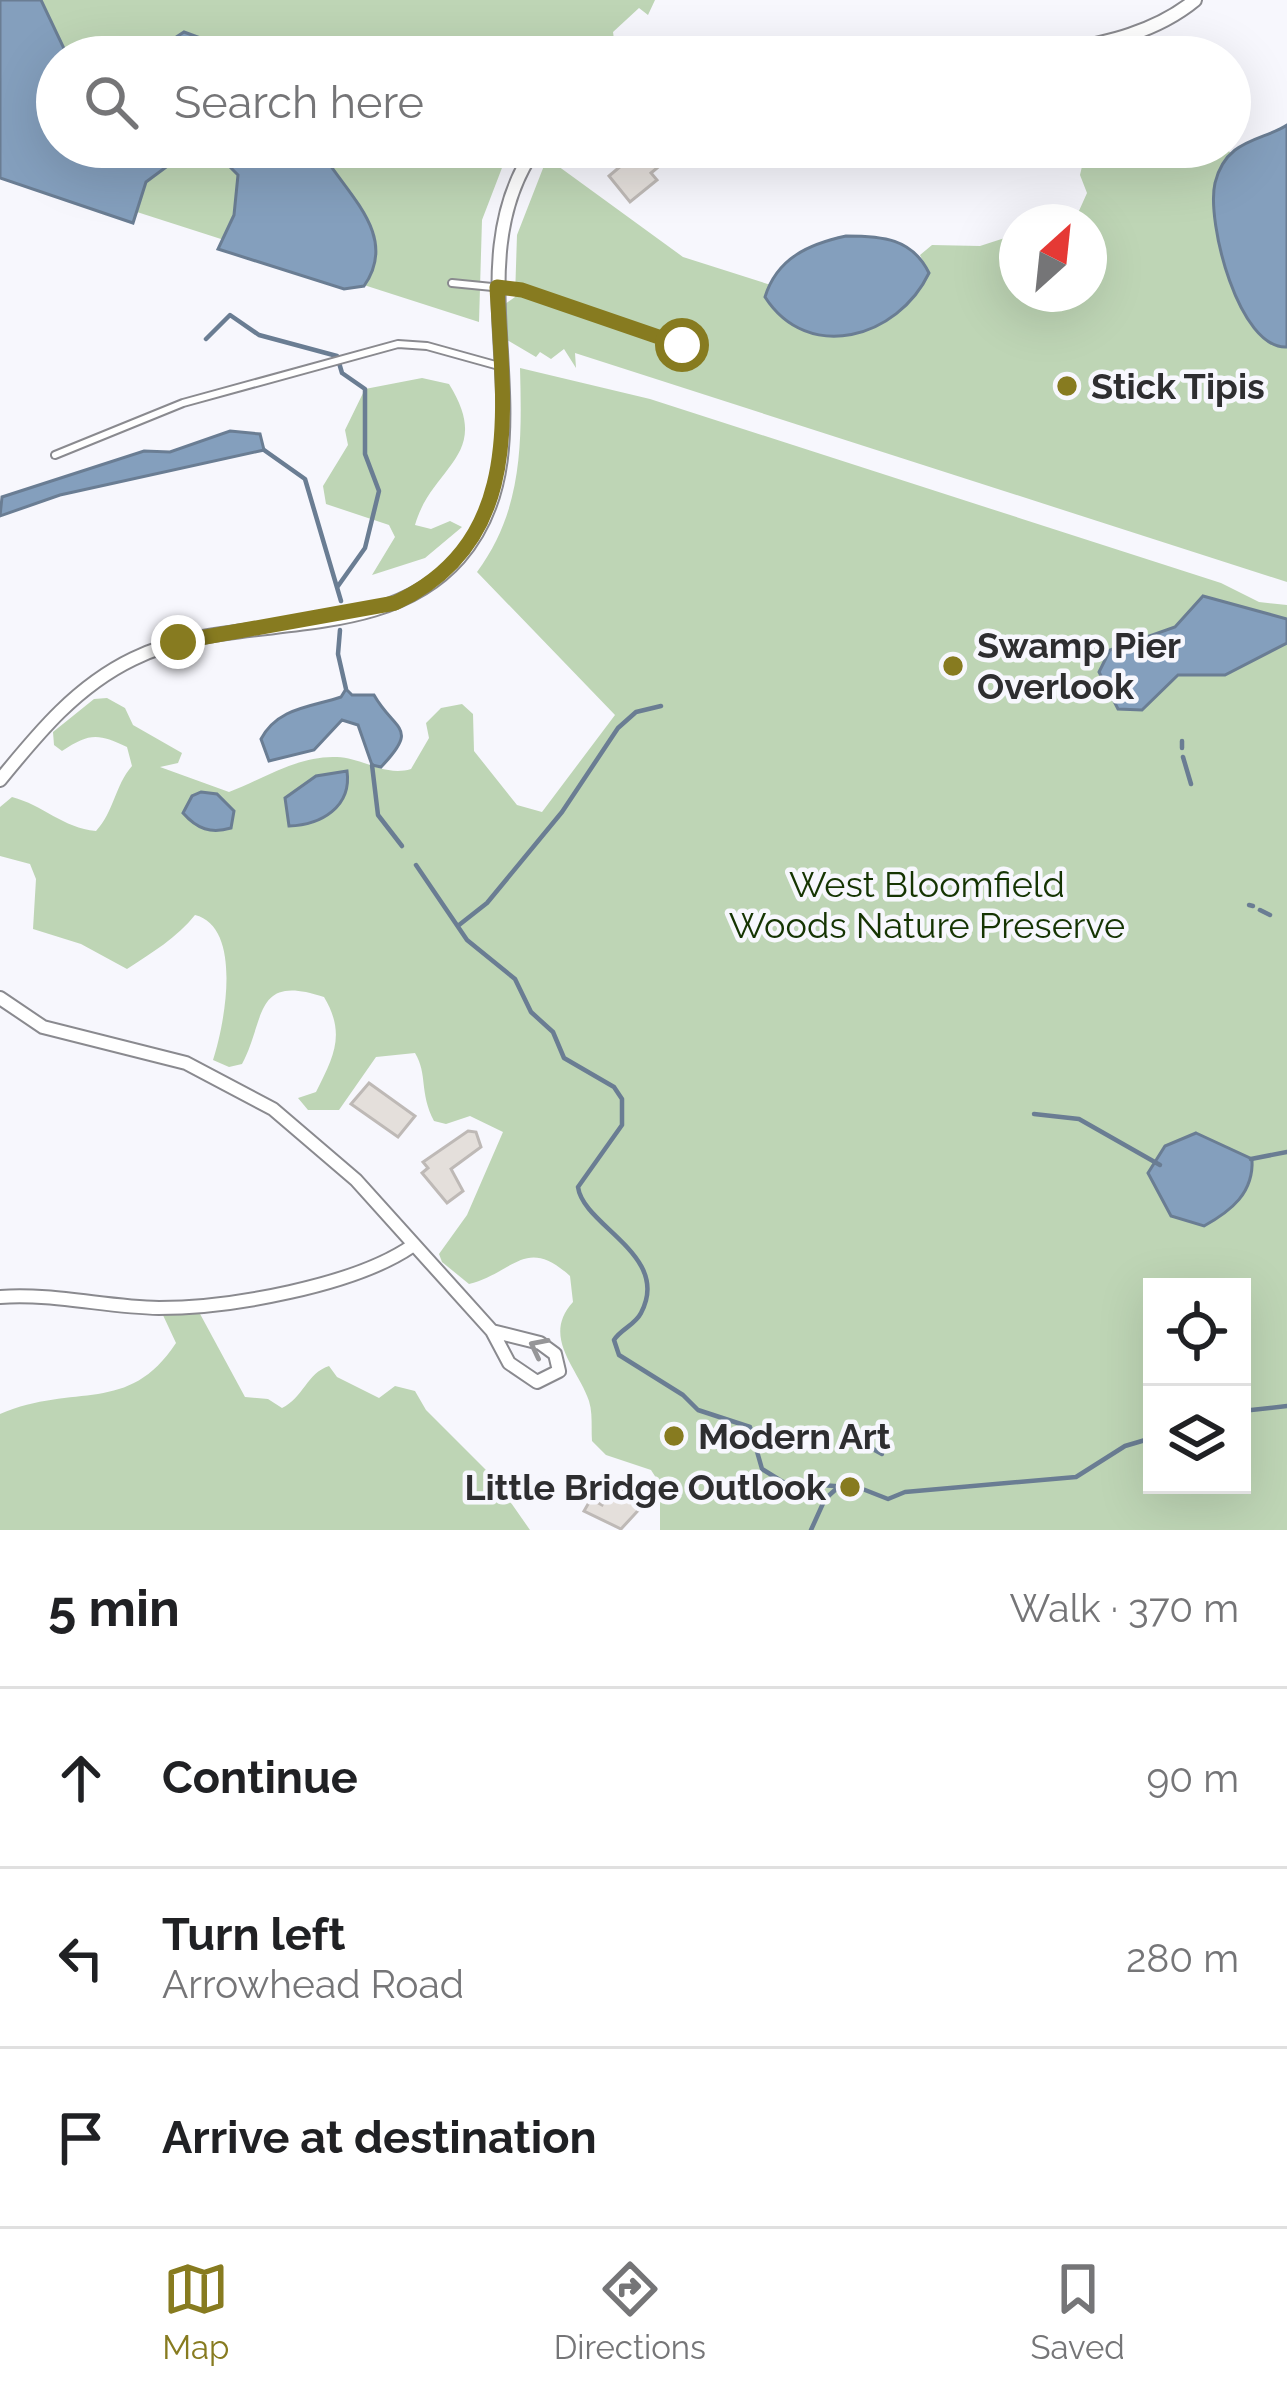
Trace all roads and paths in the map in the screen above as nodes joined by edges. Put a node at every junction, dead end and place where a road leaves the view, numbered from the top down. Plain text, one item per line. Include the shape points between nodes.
1 (1195, 0) edge
2 (1126, 36) edge
3 (525, 168) edge
4 (452, 283) dead end
5 (497, 287) junction
6 (682, 345) dead end
7 (499, 366) junction
8 (55, 455) dead end
9 (0, 780) edge
10 (0, 998) edge
11 (412, 1246) junction
12 (0, 1298) edge
13 (492, 1331) junction

1 - 2 street
3 - 5 street via 506,205
4 - 5 lane
5 - 6 lane
5 - 7 street
7 - 8 lane via 398,344 183,403
7 - 9 street via 497,483 470,542 428,588 395,603 225,632 136,657 64,705
10 - 11 street via 43,1027 186,1063 250,1094 325,1150
11 - 12 street via 341,1277 205,1305
11 - 13 street
13 -> 13 street via 519,1373 537,1382 559,1371 555,1354 540,1343

